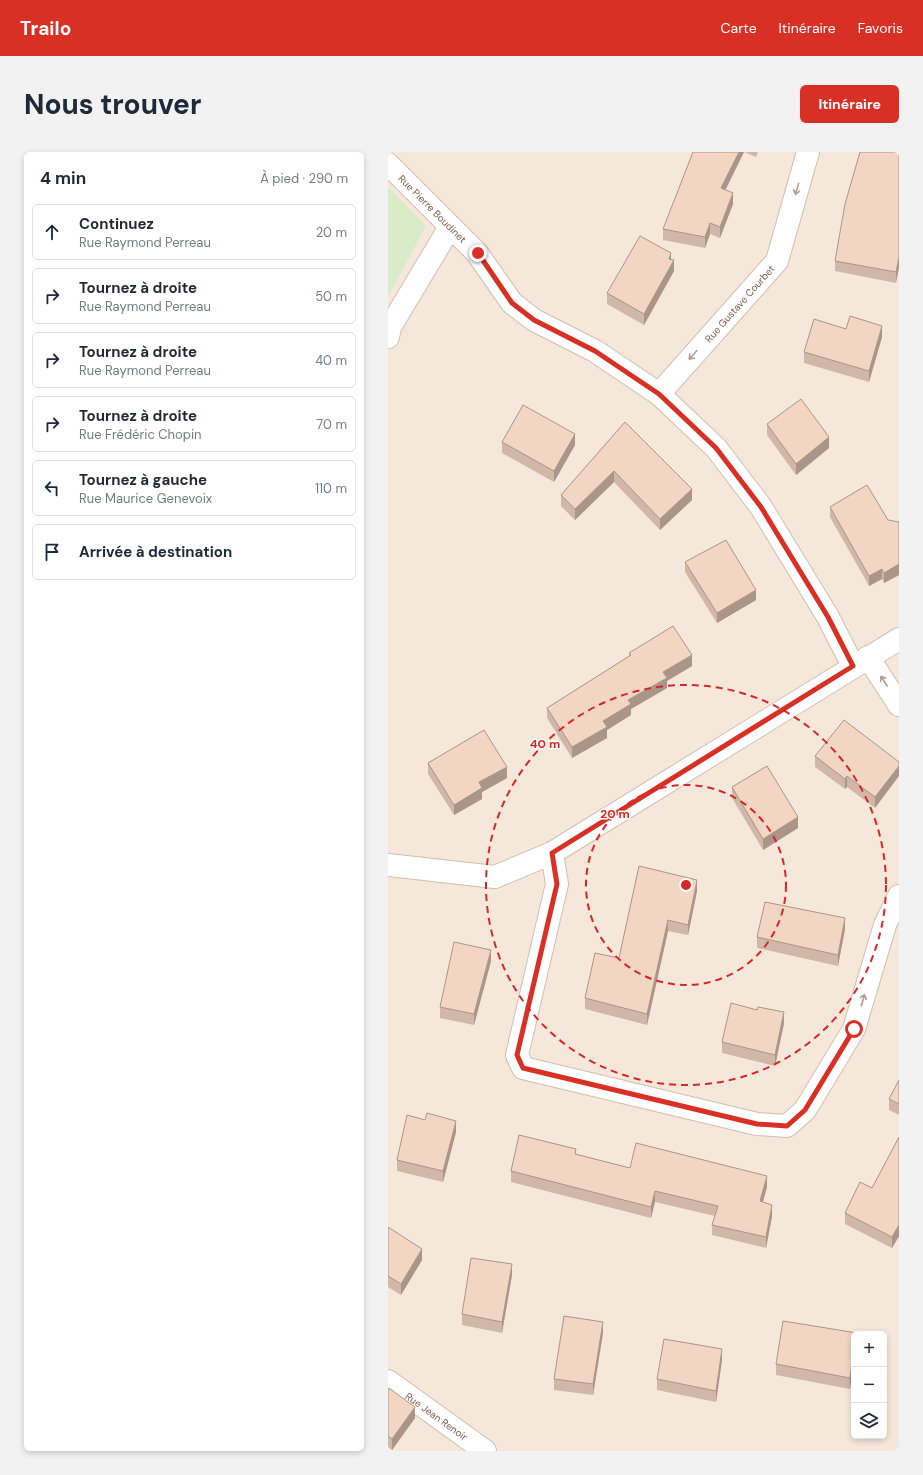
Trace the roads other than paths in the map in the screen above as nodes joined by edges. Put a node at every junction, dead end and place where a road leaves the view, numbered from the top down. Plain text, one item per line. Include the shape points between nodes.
1 (808, 152) edge
2 (388, 164) edge
3 (450, 227) junction
4 (388, 336) edge
5 (659, 394) junction
6 (899, 639) edge
7 (861, 661) junction
8 (899, 705) edge
9 (552, 853) junction
10 (388, 865) edge
11 (899, 896) edge
12 (388, 1381) edge
13 (485, 1451) edge

1 -> 5 street, Rue Gustave Courbet via 777,261
2 - 3 street, Rue Pierre Boudinet
3 - 4 street via 390,327
3 - 5 street, Rue Pierre Boudinet via 478,253 512,303 528,316 595,351
5 - 7 street, Rue Pierre Boudinet via 716,448 761,507 828,617
6 - 7 street
8 -> 7 street, Rue Pierre Boudinet
7 - 9 street
9 - 10 street via 495,878
9 -> 11 street via 557,884 517,1055 523,1068 757,1124 787,1126 805,1110 854,1029 885,925
12 - 13 street, Rue Jean Renoir

